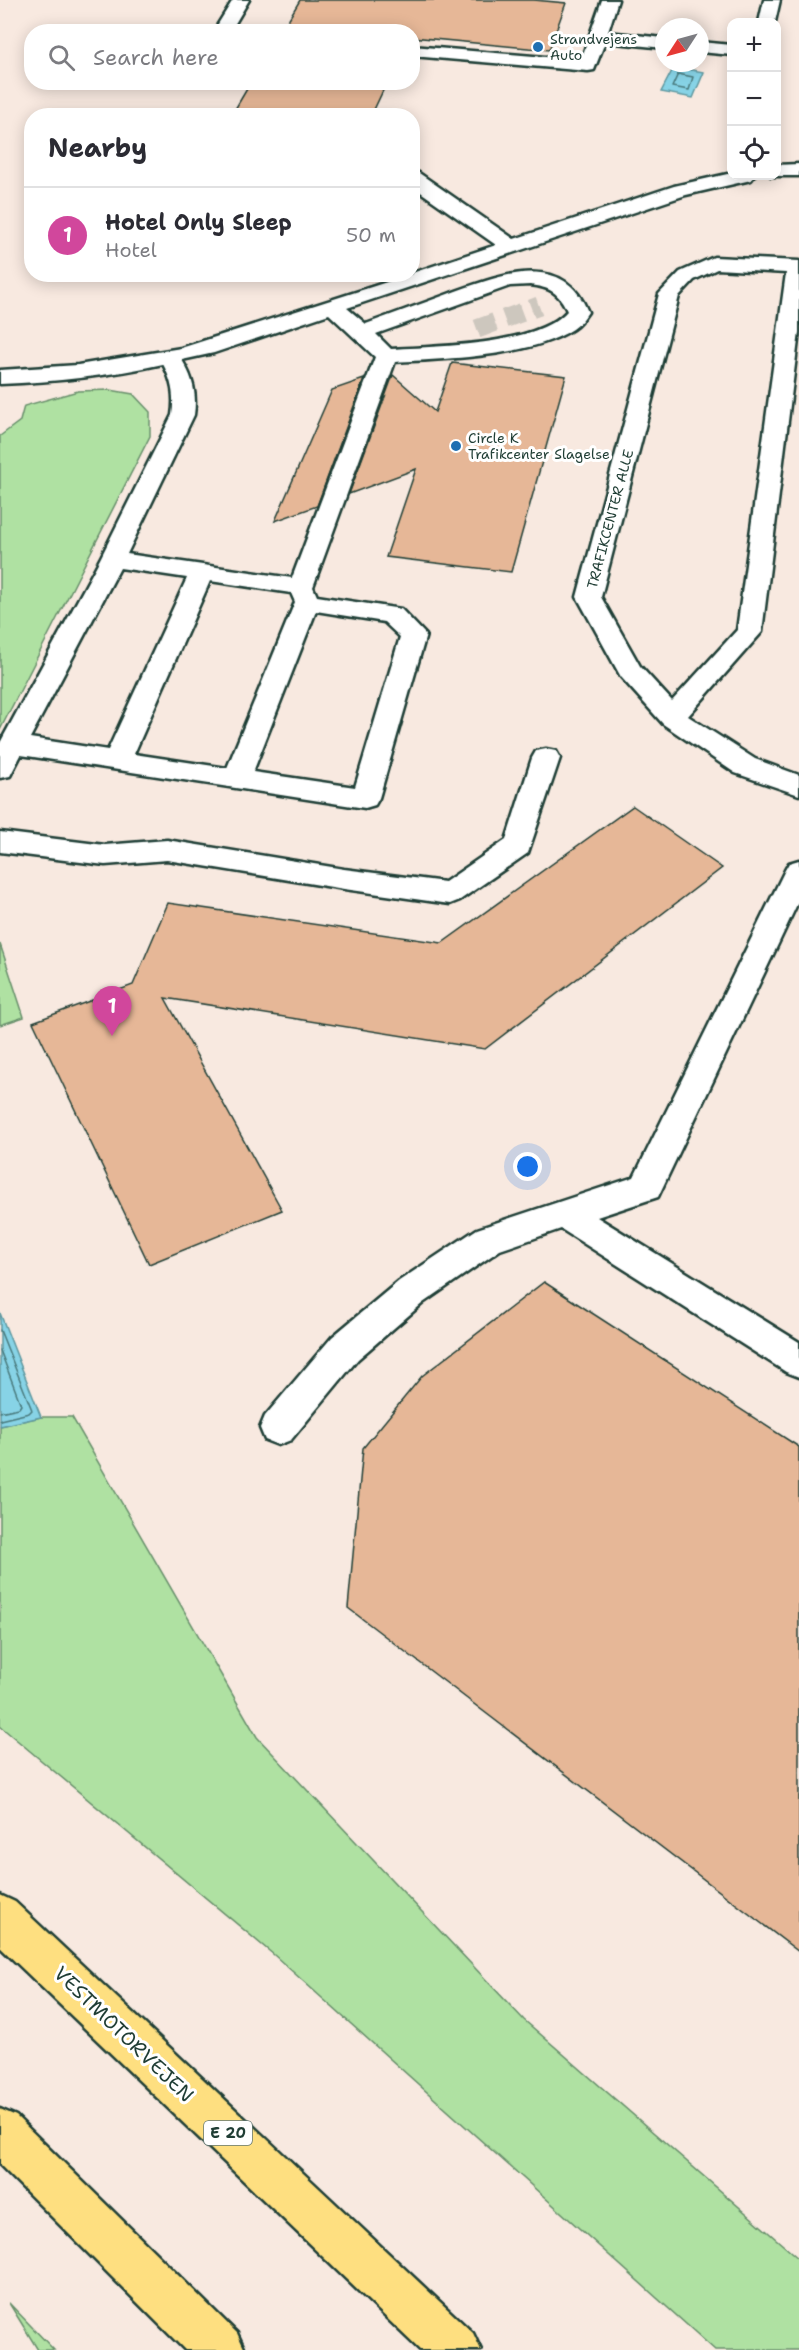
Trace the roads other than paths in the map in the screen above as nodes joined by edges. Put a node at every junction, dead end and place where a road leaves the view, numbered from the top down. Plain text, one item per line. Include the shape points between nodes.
1 (241, 0) edge
2 (610, 0) edge
3 (772, 0) edge
4 (768, 18) edge
5 (225, 24) edge
6 (598, 36) junction
7 (655, 42) edge
8 (709, 48) edge
9 (727, 50) edge
10 (420, 52) edge
11 (799, 170) edge
12 (781, 171) edge
13 (727, 180) edge
14 (420, 182) edge
15 (445, 198) junction
16 (422, 206) dead end
17 (512, 247) junction
18 (798, 267) edge
19 (420, 278) edge
20 (408, 282) edge
21 (570, 295) junction
22 (549, 303) tunnel mouth
23 (333, 307) junction
24 (477, 329) tunnel mouth
25 (374, 344) junction
26 (169, 357) junction
27 (95, 370) junction
28 (0, 377) edge
29 (0, 397) edge
30 (112, 559) junction
31 (202, 571) junction
32 (304, 594) junction
33 (672, 718) junction
34 (6, 757) edge
35 (546, 758) dead end
36 (117, 761) junction
37 (237, 778) junction
38 (799, 785) edge
39 (0, 842) edge
40 (799, 870) edge
41 (564, 1214) junction
42 (799, 1361) edge
43 (278, 1428) dead end
44 (0, 1917) edge
45 (0, 2132) edge
46 (220, 2350) edge
47 (456, 2350) edge

1 - 5 street
2 - 6 street
3 - 4 street
6 - 7 street
6 - 10 street via 588,66
8 - 9 street
11 - 12 street
13 - 17 street via 681,190
14 - 15 street
15 - 16 street
15 - 17 street
17 - 19 street
18 - 33 street via 749,632
18 - 33 street, TRAFIKCENTER ALLE via 714,263 687,276 669,294 589,597 630,670
20 - 23 street
21 - 22 street
21 - 25 street via 555,284 525,278 507,280
21 - 25 street via 578,312 575,320 519,344
23 - 25 street
23 - 26 street
24 - 25 street
25 - 32 street via 351,447
26 - 27 street
26 - 30 street via 184,386 183,415
27 - 28 street
27 - 29 street
30 - 31 street
30 - 34 street
31 - 32 street
31 - 36 street
32 - 37 street
32 - 37 street via 392,615 413,635 365,798
33 - 38 street, TRAFIKCENTER ALLE via 745,766
34 - 36 street
35 - 39 street via 518,846 450,892 167,850 105,855
36 - 37 street
40 - 41 street via 646,1187
41 - 42 street
41 - 43 street via 489,1239 411,1292 345,1348
44 - 47 highway, VESTMOTORVEJEN / E 20
45 - 46 highway

